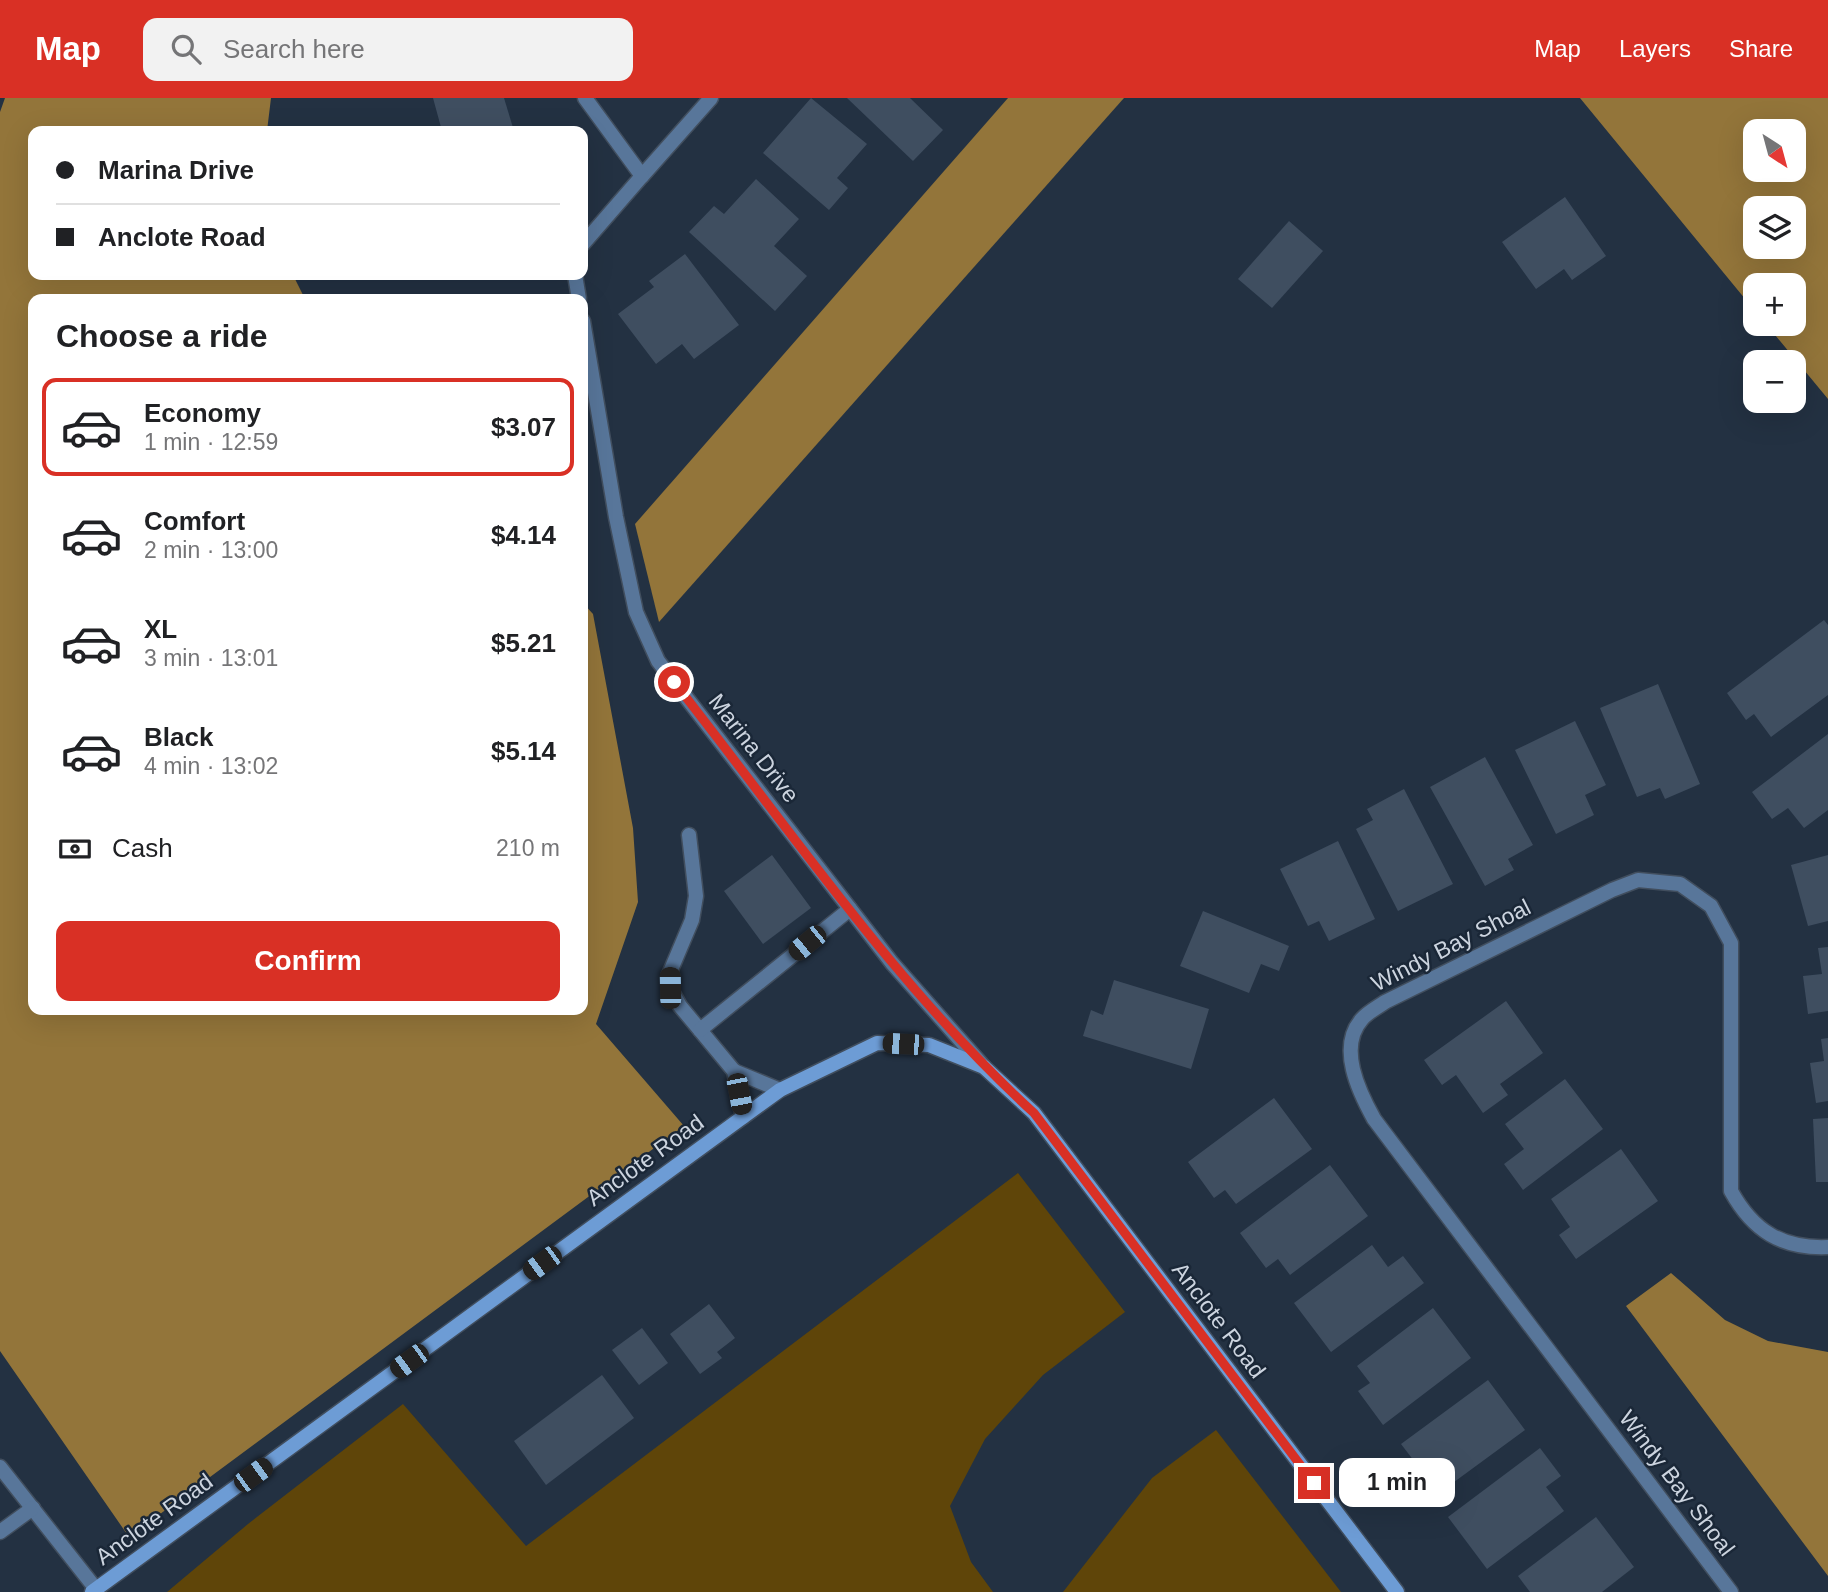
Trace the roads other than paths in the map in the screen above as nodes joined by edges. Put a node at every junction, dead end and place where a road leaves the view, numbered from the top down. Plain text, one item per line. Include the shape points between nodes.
1 (585, 98) edge
2 (711, 98) edge
3 (642, 176) junction
4 (588, 238) edge
5 (588, 350) edge
6 (689, 835) dead end
7 (850, 909) junction
8 (700, 1030) junction
9 (984, 1067) junction
10 (734, 1071) junction
11 (780, 1090) junction
12 (743, 1116) junction
13 (1828, 1247) edge
14 (0, 1466) edge
15 (33, 1508) junction
16 (0, 1532) edge
17 (94, 1591) edge
18 (1397, 1592) edge
19 (1731, 1592) edge

1 - 3 street
2 - 3 street
3 - 4 street
5 - 7 street, Marina Drive via 636,612 658,662
6 - 8 street via 696,896 692,920 670,972 670,988
7 - 8 street
7 - 9 street, Marina Drive
8 - 10 street
9 - 11 street, Anclote Road via 929,1045 877,1043
9 - 18 street, Anclote Road via 1034,1113
10 - 11 street
10 - 12 street
11 - 12 street, Anclote Road
12 - 17 street, Anclote Road
13 - 19 street, Windy Bay Shoal via 1767,1235 1741,1210 1731,1191 1731,943 1710,906 1680,884 1638,880 1612,890 1385,1002 1361,1019 1353,1038 1352,1065 1358,1091 1374,1119
14 - 15 street
15 - 16 street
15 - 17 street

